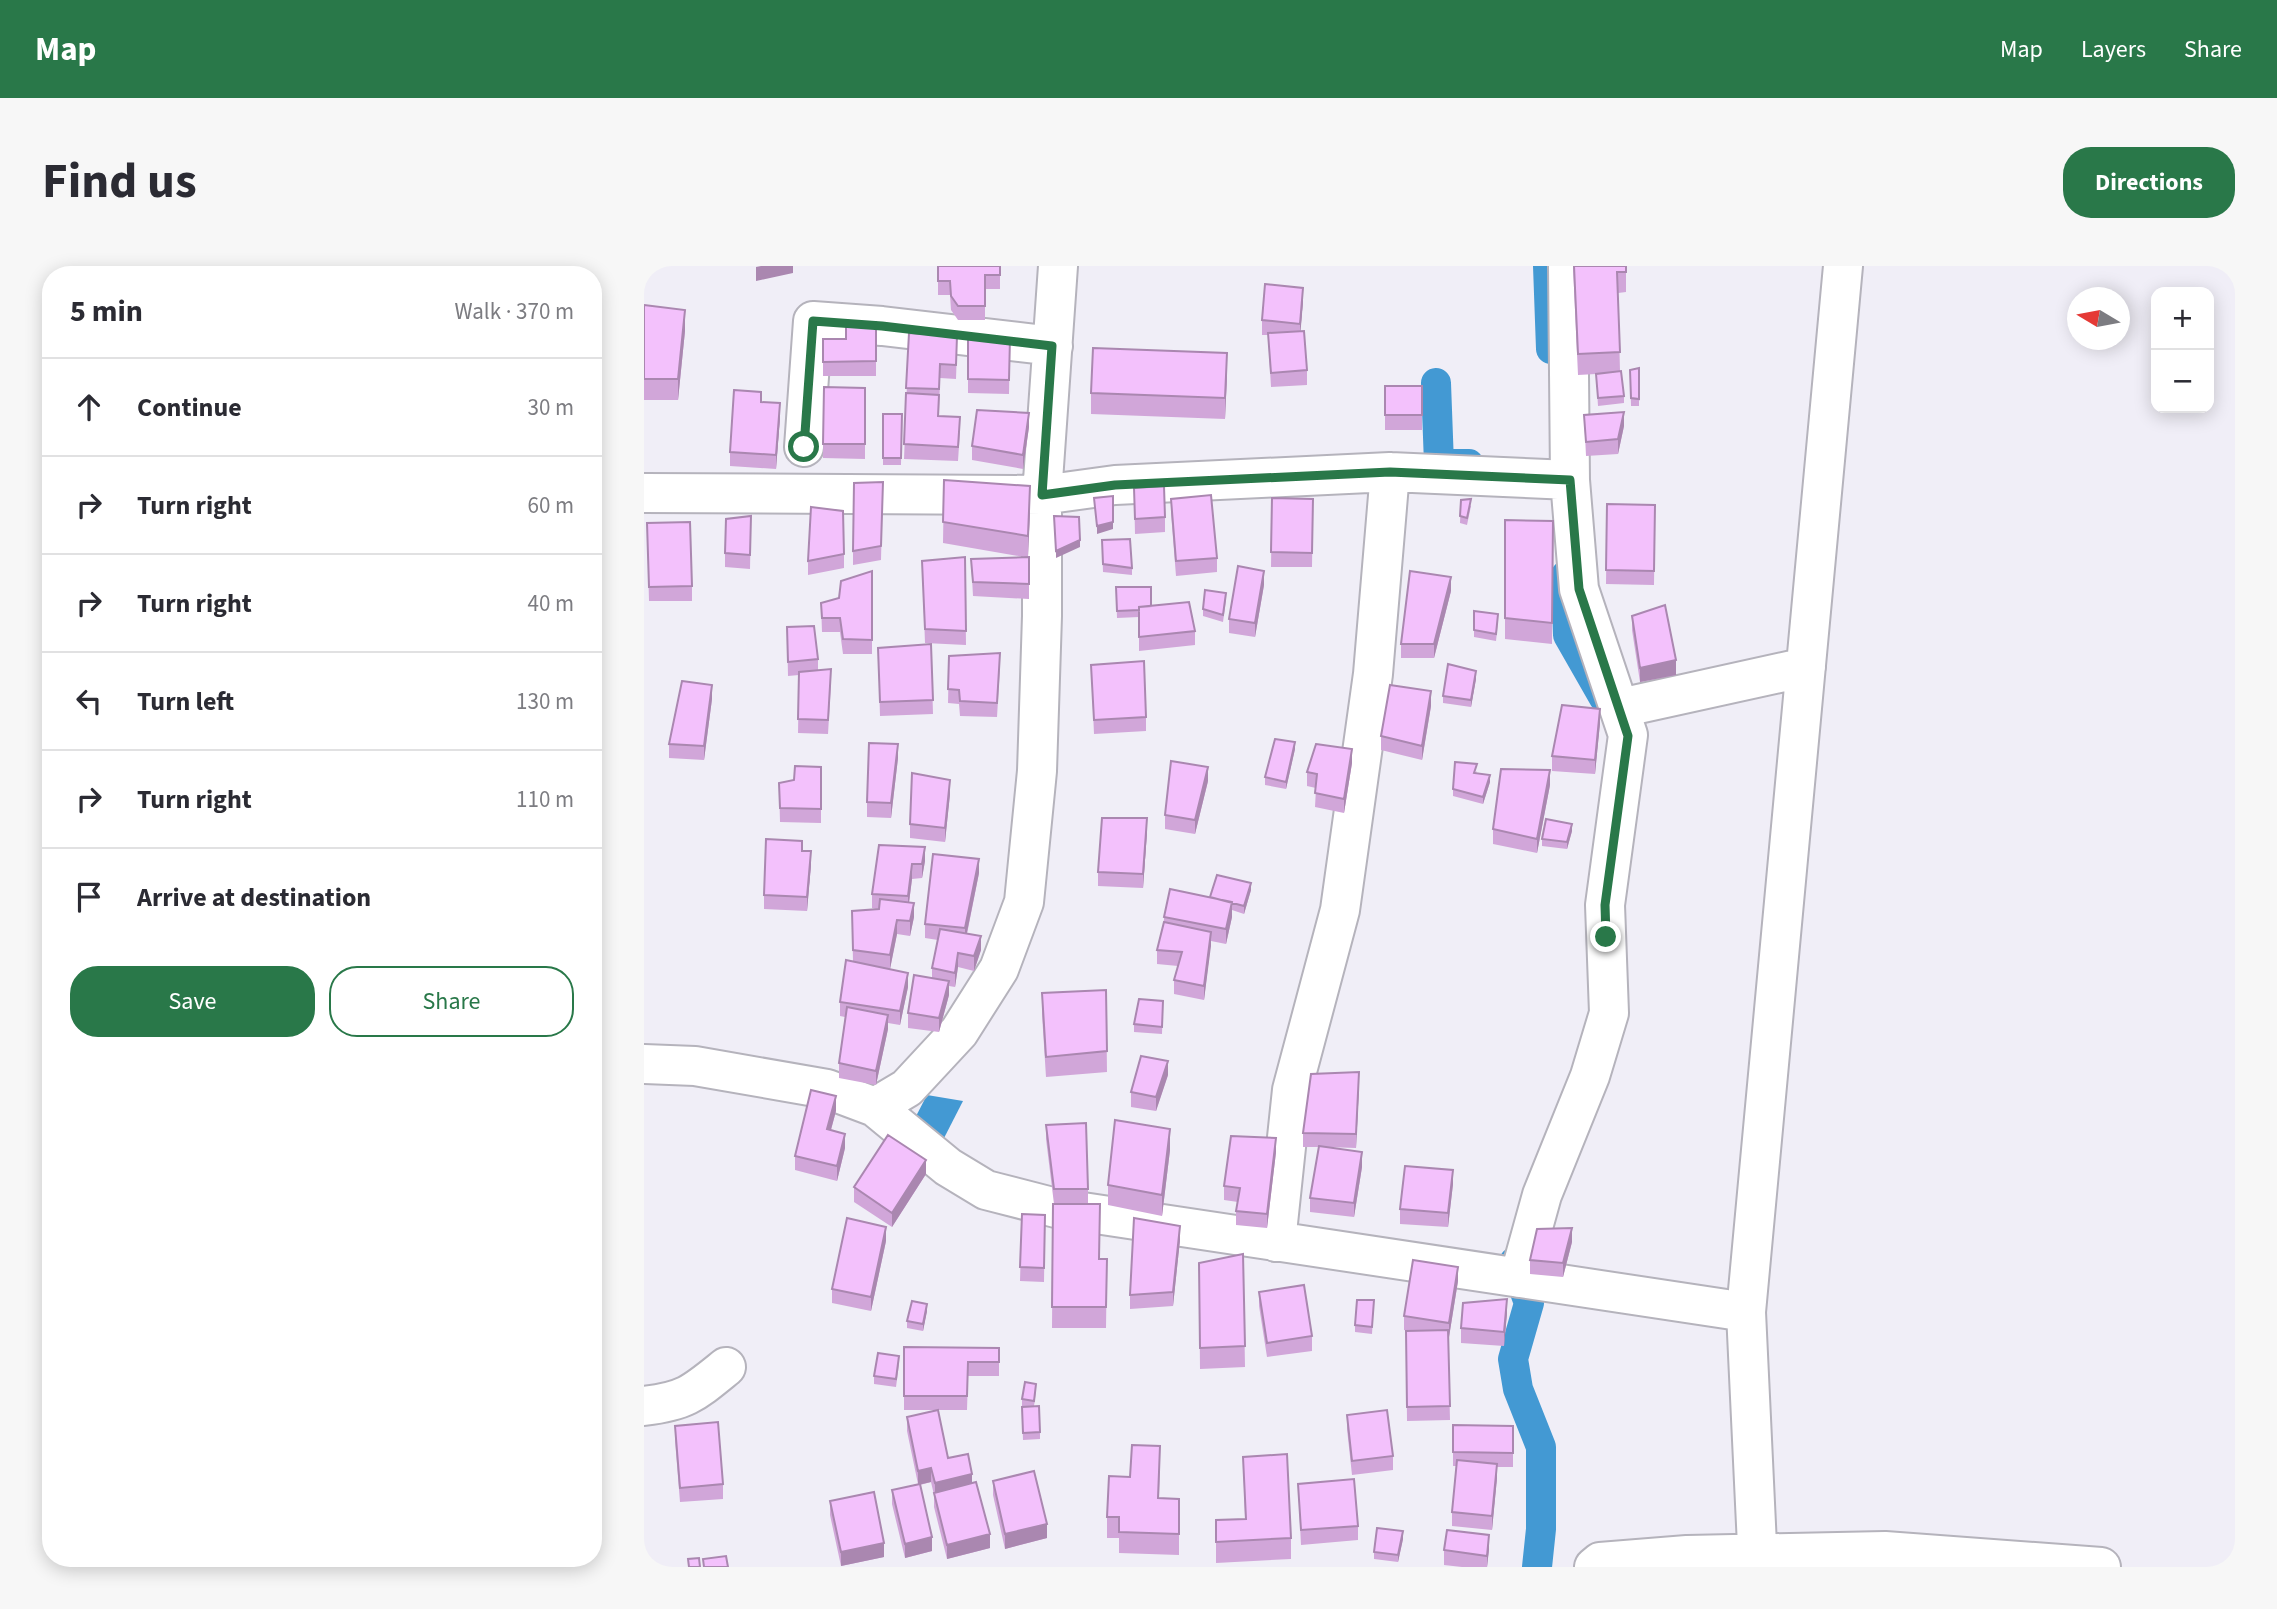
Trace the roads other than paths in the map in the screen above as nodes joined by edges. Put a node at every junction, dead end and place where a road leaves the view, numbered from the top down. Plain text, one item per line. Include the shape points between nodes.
1 (1058, 266) edge
2 (1568, 266) edge
3 (1843, 266) edge
4 (1052, 346) junction
5 (804, 447) dead end
6 (1390, 472) junction
7 (1570, 480) junction
8 (644, 493) edge
9 (1042, 495) junction
10 (1806, 667) junction
11 (1620, 708) junction
12 (644, 1064) edge
13 (875, 1107) junction
14 (1276, 1242) junction
15 (1519, 1278) junction
16 (1746, 1312) junction
17 (726, 1367) dead end
18 (644, 1406) edge
19 (1757, 1560) edge
20 (1594, 1567) edge
21 (2101, 1567) edge

1 - 4 street
2 - 7 street
3 - 10 street
4 - 5 street via 813,321
4 - 9 street
6 - 7 street
6 - 9 street via 1115,485
6 - 14 street via 1373,674 1340,910 1292,1090
7 - 11 street via 1579,589
8 - 9 street
9 - 13 street via 1037,771 1024,902 999,969 959,1032 907,1088
10 - 11 street
10 - 16 street
11 - 15 street via 1628,736 1605,905 1608,1013 1590,1076 1542,1195
12 - 13 street via 695,1066 827,1089
13 - 14 street via 948,1167 986,1191 1056,1208
14 - 15 street
15 - 16 street
16 - 19 street
17 - 18 street via 686,1398
19 - 20 street via 1687,1555 1600,1562
19 - 21 street via 1885,1551

